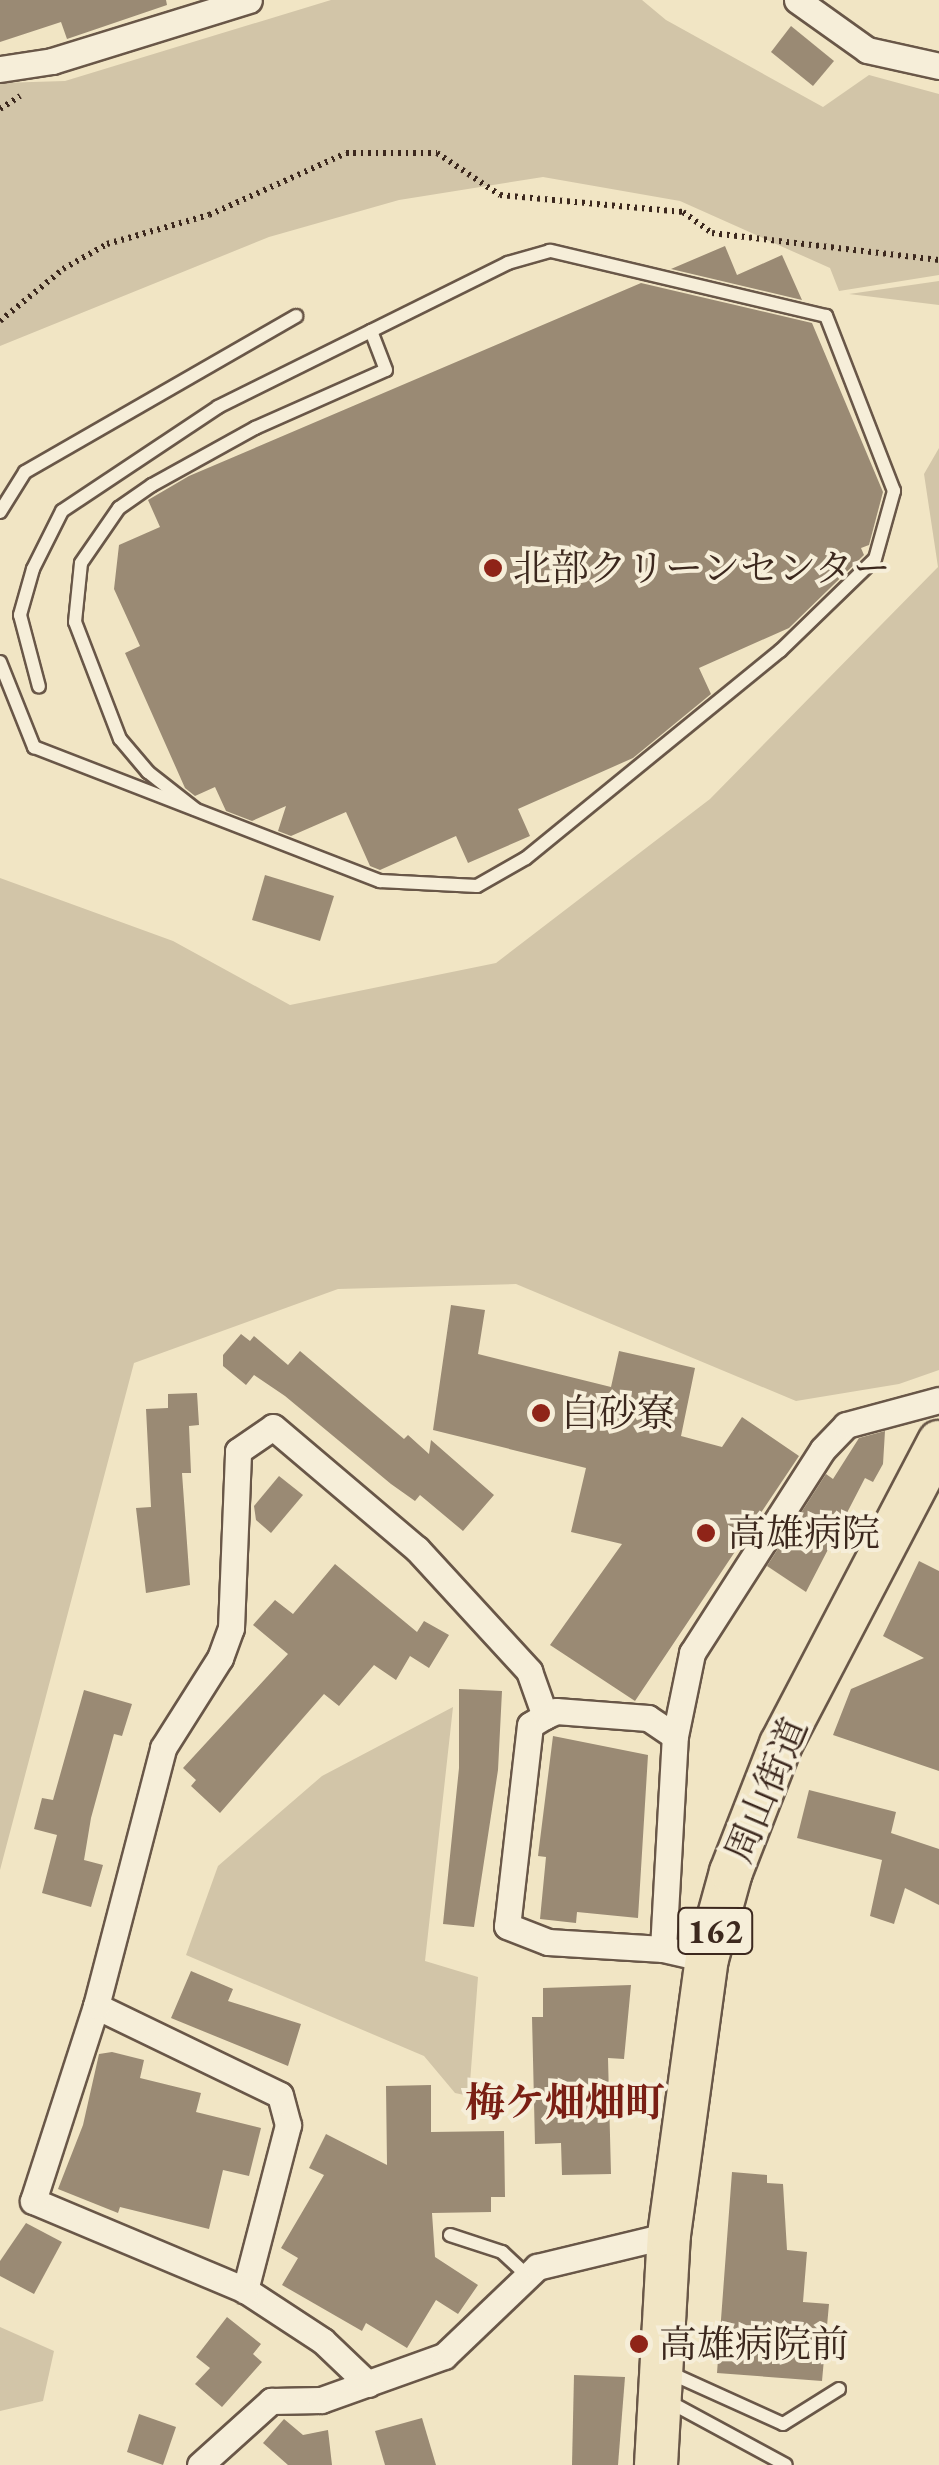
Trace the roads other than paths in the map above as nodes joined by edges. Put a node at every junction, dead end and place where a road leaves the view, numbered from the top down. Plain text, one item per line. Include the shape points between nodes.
1 (249, 0) edge
2 (796, 0) edge
3 (939, 66) edge
4 (0, 69) edge
5 (296, 316) dead end
6 (372, 331) junction
7 (0, 512) edge
8 (0, 662) edge
9 (39, 687) dead end
10 (204, 816) junction
11 (939, 1400) edge
12 (939, 1442) edge
13 (544, 1716) junction
14 (675, 1736) junction
15 (663, 1949) junction
16 (707, 1960) junction
17 (96, 2006) junction
18 (669, 2235) junction
19 (450, 2236) dead end
20 (528, 2276) junction
21 (246, 2290) junction
22 (661, 2383) junction
23 (368, 2384) junction
24 (839, 2389) dead end
25 (200, 2465) edge
26 (656, 2465) edge
27 (786, 2465) edge

1 - 4 street via 52,61
2 - 3 street via 868,50
5 - 7 lane via 25,472
6 - 9 lane via 218,408 62,511 20,615
6 - 10 lane via 386,370 255,428 152,485 119,508 81,562 75,622 120,739 148,772
6 - 10 lane via 508,263 550,251 826,316 894,490 875,559 780,651 526,858 477,886 380,881
8 - 10 lane via 34,746
11 - 14 street via 846,1424 823,1448 692,1652
12 - 16 highway, 周山街道 / 162 via 781,1744 731,1872
13 - 14 street via 556,1711 648,1718
13 - 15 street via 530,1725 508,1926 548,1942
13 - 17 street via 529,1671 417,1549 273,1427 238,1452 231,1628 220,1658 163,1748
14 - 15 street
15 - 16 street
16 - 18 highway, 周山街道 / 162
17 - 21 street via 280,2096 288,2125
17 - 21 street via 33,2202
18 - 20 street via 537,2267
18 - 22 highway, 周山街道 / 162
19 - 20 lane via 502,2252
20 - 23 street via 444,2356
21 - 23 street via 324,2341
22 - 24 lane via 783,2424
22 - 26 highway, 周山街道 / 162
22 - 27 lane
23 - 25 street via 322,2400 260,2406

